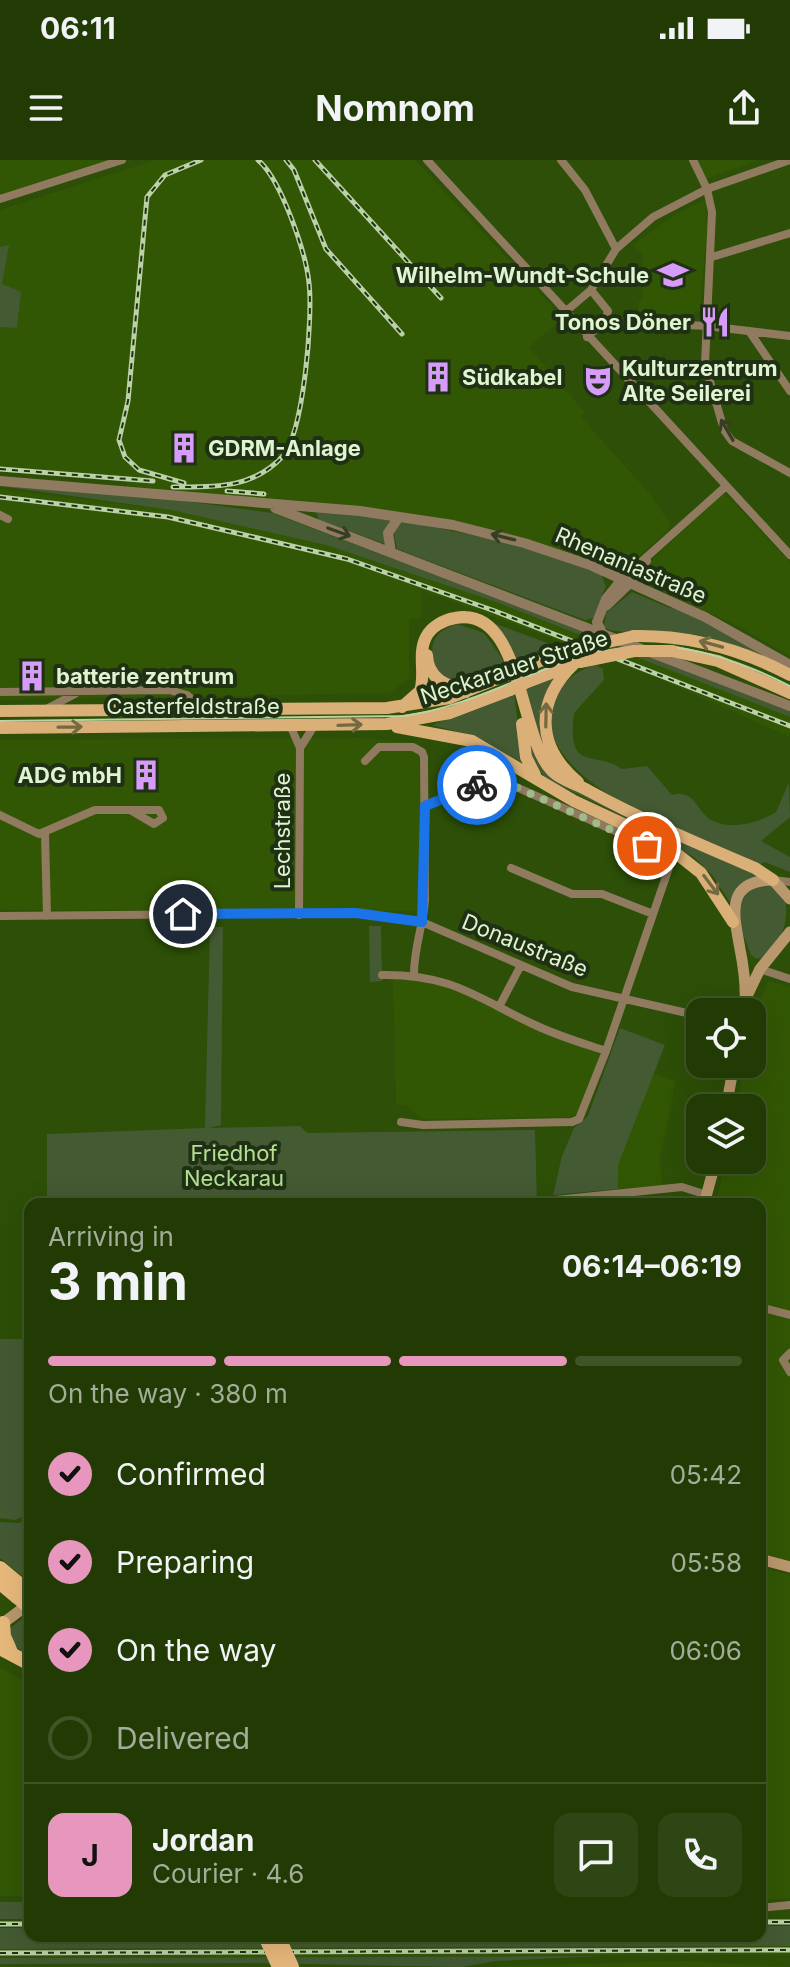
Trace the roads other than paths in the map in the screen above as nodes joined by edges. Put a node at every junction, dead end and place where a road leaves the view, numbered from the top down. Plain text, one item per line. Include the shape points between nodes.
1 (122, 160) edge
2 (427, 160) edge
3 (561, 160) edge
4 (693, 160) edge
5 (790, 160) edge
6 (707, 189) junction
7 (0, 199) edge
8 (790, 233) edge
9 (616, 249) junction
10 (712, 257) junction
11 (591, 290) junction
12 (565, 312) junction
13 (605, 321) junction
14 (707, 326) junction
15 (749, 331) junction
16 (790, 336) edge
17 (587, 337) junction
18 (790, 391) edge
19 (790, 473) edge
20 (0, 481) edge
21 (725, 487) junction
22 (294, 510) junction
23 (399, 517) junction
24 (391, 552) junction
25 (790, 555) edge
26 (627, 581) junction
27 (597, 622) junction
28 (583, 627) junction
29 (603, 635) junction
30 (577, 663) junction
31 (790, 665) edge
32 (790, 675) edge
33 (79, 691) junction
34 (0, 692) edge
35 (466, 692) junction
36 (790, 693) edge
37 (790, 706) edge
38 (402, 707) junction
39 (203, 709) junction
40 (0, 711) edge
41 (43, 711) junction
42 (387, 724) junction
43 (290, 725) junction
44 (314, 726) junction
45 (0, 728) edge
46 (300, 748) junction
47 (365, 761) dead end
48 (539, 781) junction
49 (587, 789) junction
50 (425, 806) junction
51 (132, 811) dead end
52 (0, 815) edge
53 (45, 834) junction
54 (511, 868) dead end
55 (773, 880) junction
56 (790, 882) edge
57 (790, 899) edge
58 (653, 914) junction
59 (299, 915) junction
60 (0, 916) edge
61 (47, 916) junction
62 (422, 922) junction
63 (733, 922) junction
64 (790, 932) edge
65 (740, 948) junction
66 (769, 957) junction
67 (521, 965) junction
68 (760, 969) junction
69 (414, 974) junction
70 (382, 975) dead end
71 (780, 976) junction
72 (790, 979) edge
73 (746, 998) joint
74 (624, 1000) junction
75 (500, 1005) junction
76 (686, 1013) edge
77 (606, 1051) junction
78 (401, 1122) dead end
79 (712, 1174) edge
80 (575, 1198) edge
81 (702, 1198) edge
82 (706, 1198) edge
83 (766, 1309) edge
84 (790, 1315) edge
85 (790, 1353) edge
86 (790, 1372) edge
87 (766, 1561) edge
88 (790, 1567) edge
89 (0, 1568) edge
90 (0, 1583) edge
91 (24, 1595) edge
92 (24, 1596) edge
93 (24, 1601) edge
94 (1, 1625) edge
95 (6, 1650) edge
96 (24, 1660) edge
97 (790, 1905) edge
98 (766, 1907) edge
99 (268, 1942) edge
100 (281, 1942) edge
101 (279, 1967) edge
102 (292, 1967) edge

1 - 7 street
2 - 12 street
3 - 9 street via 585,190
4 - 6 street
5 - 6 street
6 - 9 street via 653,217
6 - 10 street
8 - 10 street
9 - 11 street
10 - 14 street
11 - 12 street
11 - 13 street via 608,311
12 - 17 street
13 - 14 street
13 - 17 street
14 - 15 street
19 -> 14 street via 732,441 724,430 705,364
15 - 16 street
15 - 18 street
17 - 21 street
20 - 22 street, Rhenaniastraße
21 - 25 street
21 - 26 street
22 - 23 street, Rhenaniastraße
22 -> 24 street, Rhenaniastraße
23 - 24 street via 388,533
26 -> 23 street, Rhenaniastraße via 524,543
24 - 28 street, Rhenaniastraße
26 - 27 street
26 - 31 street, Rhenaniastraße
27 - 28 street
27 - 29 street
28 - 29 street, Rhenaniastraße
29 - 37 street, Rhenaniastraße
30 - 36 main road, Neckarauer Straße, bridge via 634,651 672,651 740,668
30 - 42 main road, Neckarauer Straße, bridge via 450,713
49 -> 30 main road via 557,758 544,720 554,686
32 -> 35 main road, Neckarauer Straße, bridge via 696,640 634,636 557,654
33 - 34 street, Casterfeldstraße
33 - 39 street, Casterfeldstraße via 169,690 187,695
33 - 41 street, Casterfeldstraße
35 - 38 main road, Neckarauer Straße
35 - 48 main road via 440,682 427,662 431,637 457,622 476,626 503,651 516,684 526,757
38 - 39 main road, Casterfeldstraße
38 - 49 main road via 420,691 424,639 432,629 452,618 475,620 496,636 513,661 543,761 560,778
39 - 41 main road, Casterfeldstraße
40 - 41 main road, Casterfeldstraße
44 -> 42 main road, Casterfeldstraße
42 - 48 main road via 472,741
43 - 44 main road, Casterfeldstraße
45 -> 43 main road, Casterfeldstraße
43 - 46 street, Lechstraße
44 - 46 street, Lechstraße
46 - 59 street, Lechstraße
47 - 50 street via 379,747 418,748 424,757
48 -> 63 main road via 673,849 712,886
49 - 55 main road
50 - 58 street via 498,779 633,839 671,862
50 - 62 street
51 - 53 street via 87,812
52 - 53 street via 24,830
53 - 61 street
54 - 58 street via 572,894 602,894
55 - 56 street
55 - 57 main road
55 - 63 main road via 744,888
58 - 74 street
59 - 61 street, Donaustraße
59 - 62 street, Donaustraße via 356,913
60 - 61 street, Donaustraße
62 - 67 street, Donaustraße
62 - 69 street via 414,944
63 - 65 main road
64 - 66 main road
65 - 68 main road
65 - 73 main road
66 - 68 main road
66 - 71 street
67 - 74 street, Donaustraße via 572,987
67 - 75 street
68 - 71 street
68 - 73 main road
69 - 70 street
69 - 75 street via 468,989
71 - 72 street
74 - 76 street, Donaustraße
74 - 77 street
75 - 77 street via 559,1036
77 - 78 street via 582,1115 572,1122
79 - 82 main road
80 - 81 street via 682,1187
83 - 84 street
85 - 86 street via 783,1360
87 - 88 main road
89 - 91 highway
90 - 92 highway
93 - 94 main road
94 - 95 highway
95 - 96 highway
97 - 98 street
99 - 101 highway, bridge
100 - 102 highway, bridge

